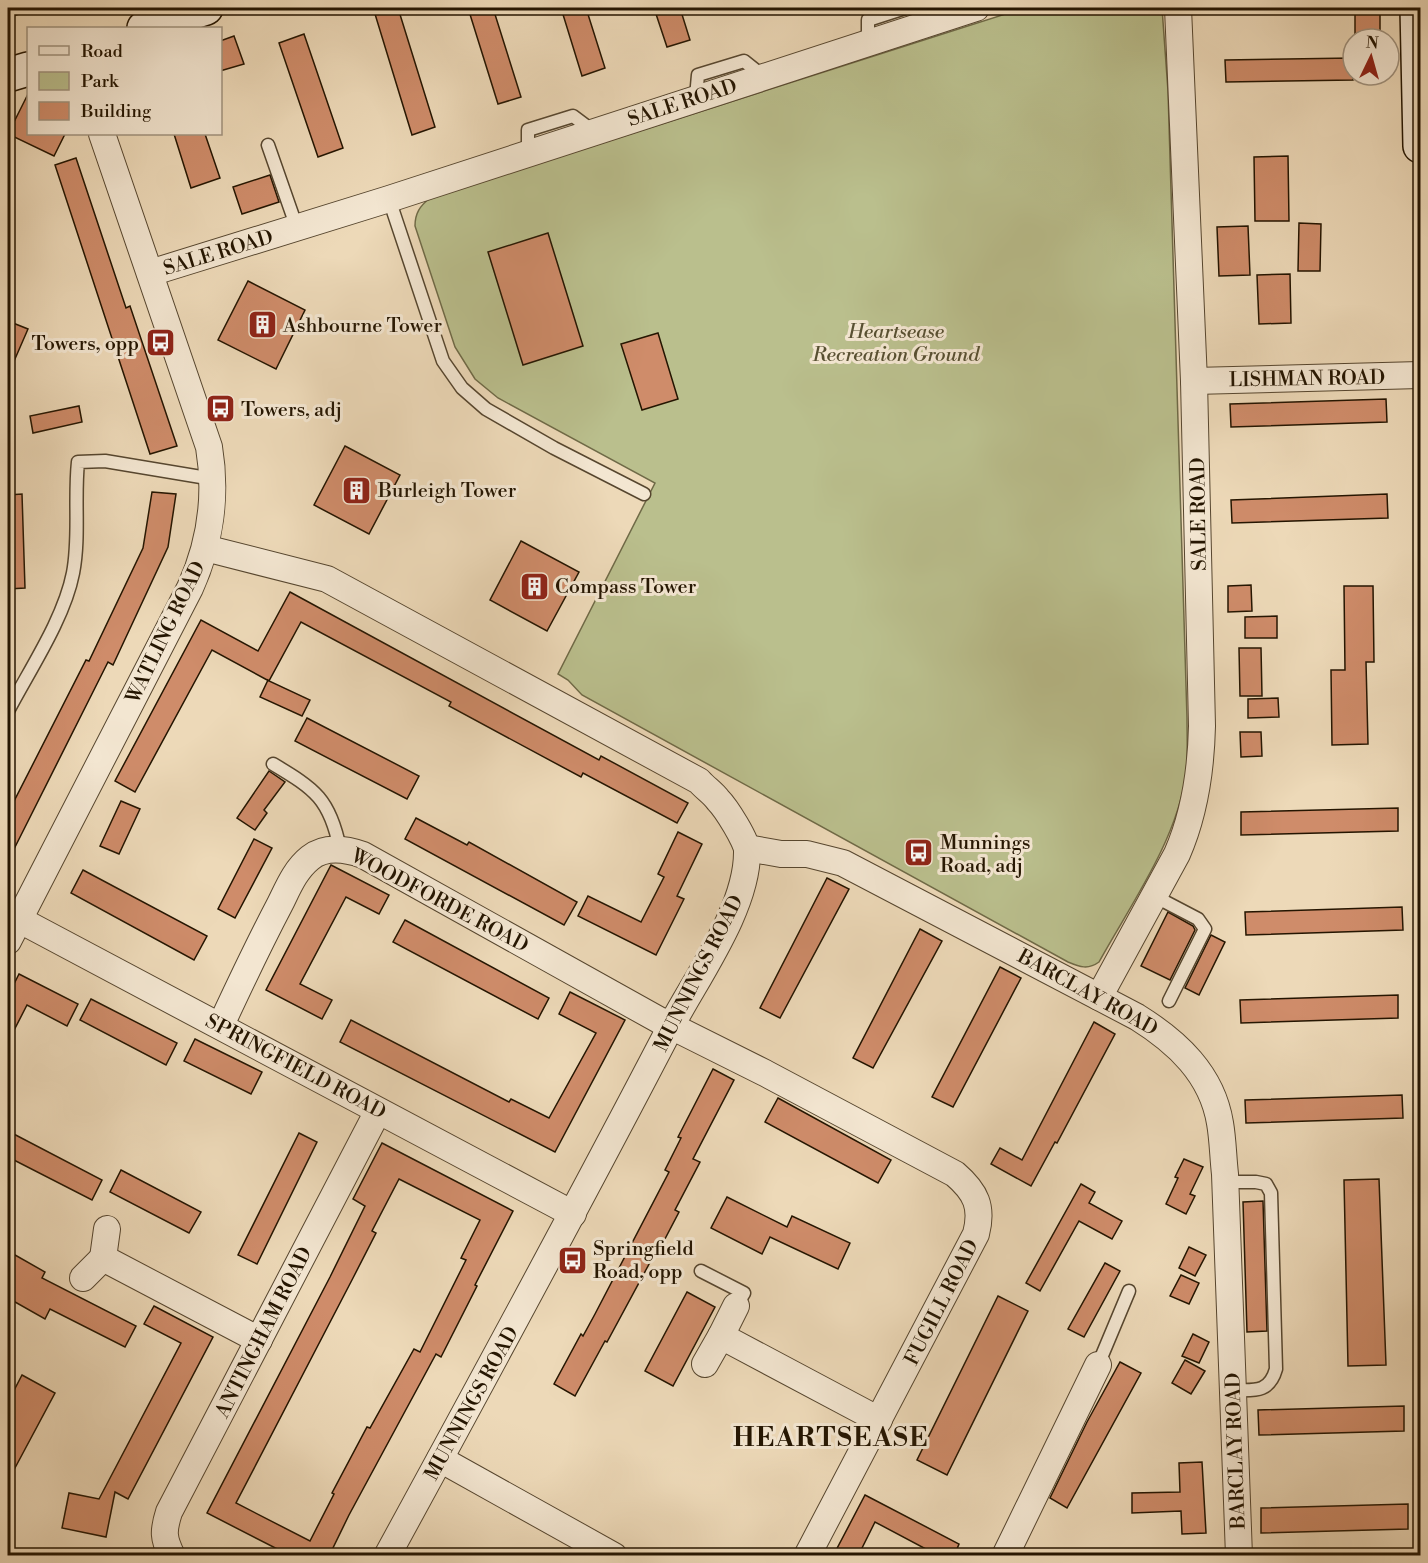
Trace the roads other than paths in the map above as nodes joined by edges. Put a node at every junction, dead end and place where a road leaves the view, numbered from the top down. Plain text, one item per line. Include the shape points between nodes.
1 (16, 8) edge
2 (206, 8) edge
3 (905, 8) edge
4 (976, 8) edge
5 (1178, 8) edge
6 (1417, 8) edge
7 (8, 11) edge
8 (922, 15) edge
9 (151, 23) edge
10 (868, 42) junction
11 (27, 69) edge
12 (8, 75) edge
13 (102, 135) edge
14 (268, 145) dead end
15 (1420, 146) edge
16 (389, 199) junction
17 (297, 228) junction
18 (150, 273) junction
19 (1420, 375) edge
20 (1194, 381) junction
21 (213, 479) junction
22 (644, 494) dead end
23 (205, 548) junction
24 (8, 711) edge
25 (273, 764) dead end
26 (747, 848) junction
27 (340, 849) junction
28 (1154, 896) junction
29 (13, 930) edge
30 (1099, 997) junction
31 (1169, 1001) dead end
32 (221, 1025) junction
33 (671, 1025) junction
34 (378, 1111) junction
35 (1225, 1182) junction
36 (590, 1183) junction
37 (573, 1214) junction
38 (107, 1230) dead end
39 (556, 1246) junction
40 (103, 1258) junction
41 (701, 1271) dead end
42 (83, 1278) dead end
43 (1129, 1291) dead end
44 (736, 1306) joint
45 (721, 1336) junction
46 (260, 1340) junction
47 (705, 1364) dead end
48 (1098, 1365) joint
49 (1232, 1390) junction
50 (879, 1420) junction
51 (440, 1459) junction
52 (172, 1556) edge
53 (387, 1556) edge
54 (614, 1556) edge
55 (807, 1556) edge
56 (1005, 1556) edge
57 (1239, 1556) edge

1 - 7 lane
2 - 9 street
3 - 10 lane via 868,20
4 - 8 street, SALE ROAD
5 - 20 street, SALE ROAD
6 - 15 street
8 - 10 street, SALE ROAD
10 - 16 street, SALE ROAD
11 - 12 street
13 - 18 street, WATLING ROAD
14 - 17 lane
16 - 17 street, SALE ROAD
16 - 22 lane via 443,361 462,387 486,409
17 - 18 street, SALE ROAD
18 - 21 street, WATLING ROAD via 209,447
19 - 20 street, LISHMAN ROAD
20 - 28 street, SALE ROAD via 1201,770 1188,830
21 - 23 street, WATLING ROAD
21 - 24 lane via 105,461 78,462 74,571 67,600
23 - 26 street via 327,579 699,781 720,801
23 - 29 street, WATLING ROAD via 190,588
25 - 27 lane via 314,791 328,808
26 - 30 street, BARCLAY ROAD via 807,854 843,863
26 - 33 street, MUNNINGS ROAD via 737,900
27 - 32 street, WOODFORDE ROAD via 312,856 298,870
27 - 33 street, WOODFORDE ROAD via 363,855
28 - 30 street, SALE ROAD
28 - 31 lane via 1198,920 1205,929
29 - 32 street, SPRINGFIELD ROAD
30 - 35 street, BARCLAY ROAD via 1170,1038 1193,1063 1206,1083 1220,1121
32 - 34 street, SPRINGFIELD ROAD
33 - 36 street, MUNNINGS ROAD
33 - 50 street, FUGILL ROAD via 955,1174 974,1196 980,1215 976,1234
34 - 37 street, SPRINGFIELD ROAD
34 - 46 street, ANTINGHAM ROAD
35 - 49 street, BARCLAY ROAD
35 - 49 lane via 1266,1184 1271,1193 1276,1370 1266,1387
36 - 37 street, MUNNINGS ROAD
36 - 39 lane via 594,1200 572,1239
37 - 39 street, MUNNINGS ROAD
38 - 40 street
39 - 51 street, MUNNINGS ROAD
40 - 42 street
40 - 46 street
41 - 44 lane via 744,1293
43 - 48 lane
44 - 45 street
45 - 47 street
45 - 50 street
46 - 52 street, ANTINGHAM ROAD via 169,1512 165,1542
48 - 56 street
49 - 57 street, BARCLAY ROAD
50 - 55 street, FUGILL ROAD
51 - 53 street, MUNNINGS ROAD
51 - 54 street

